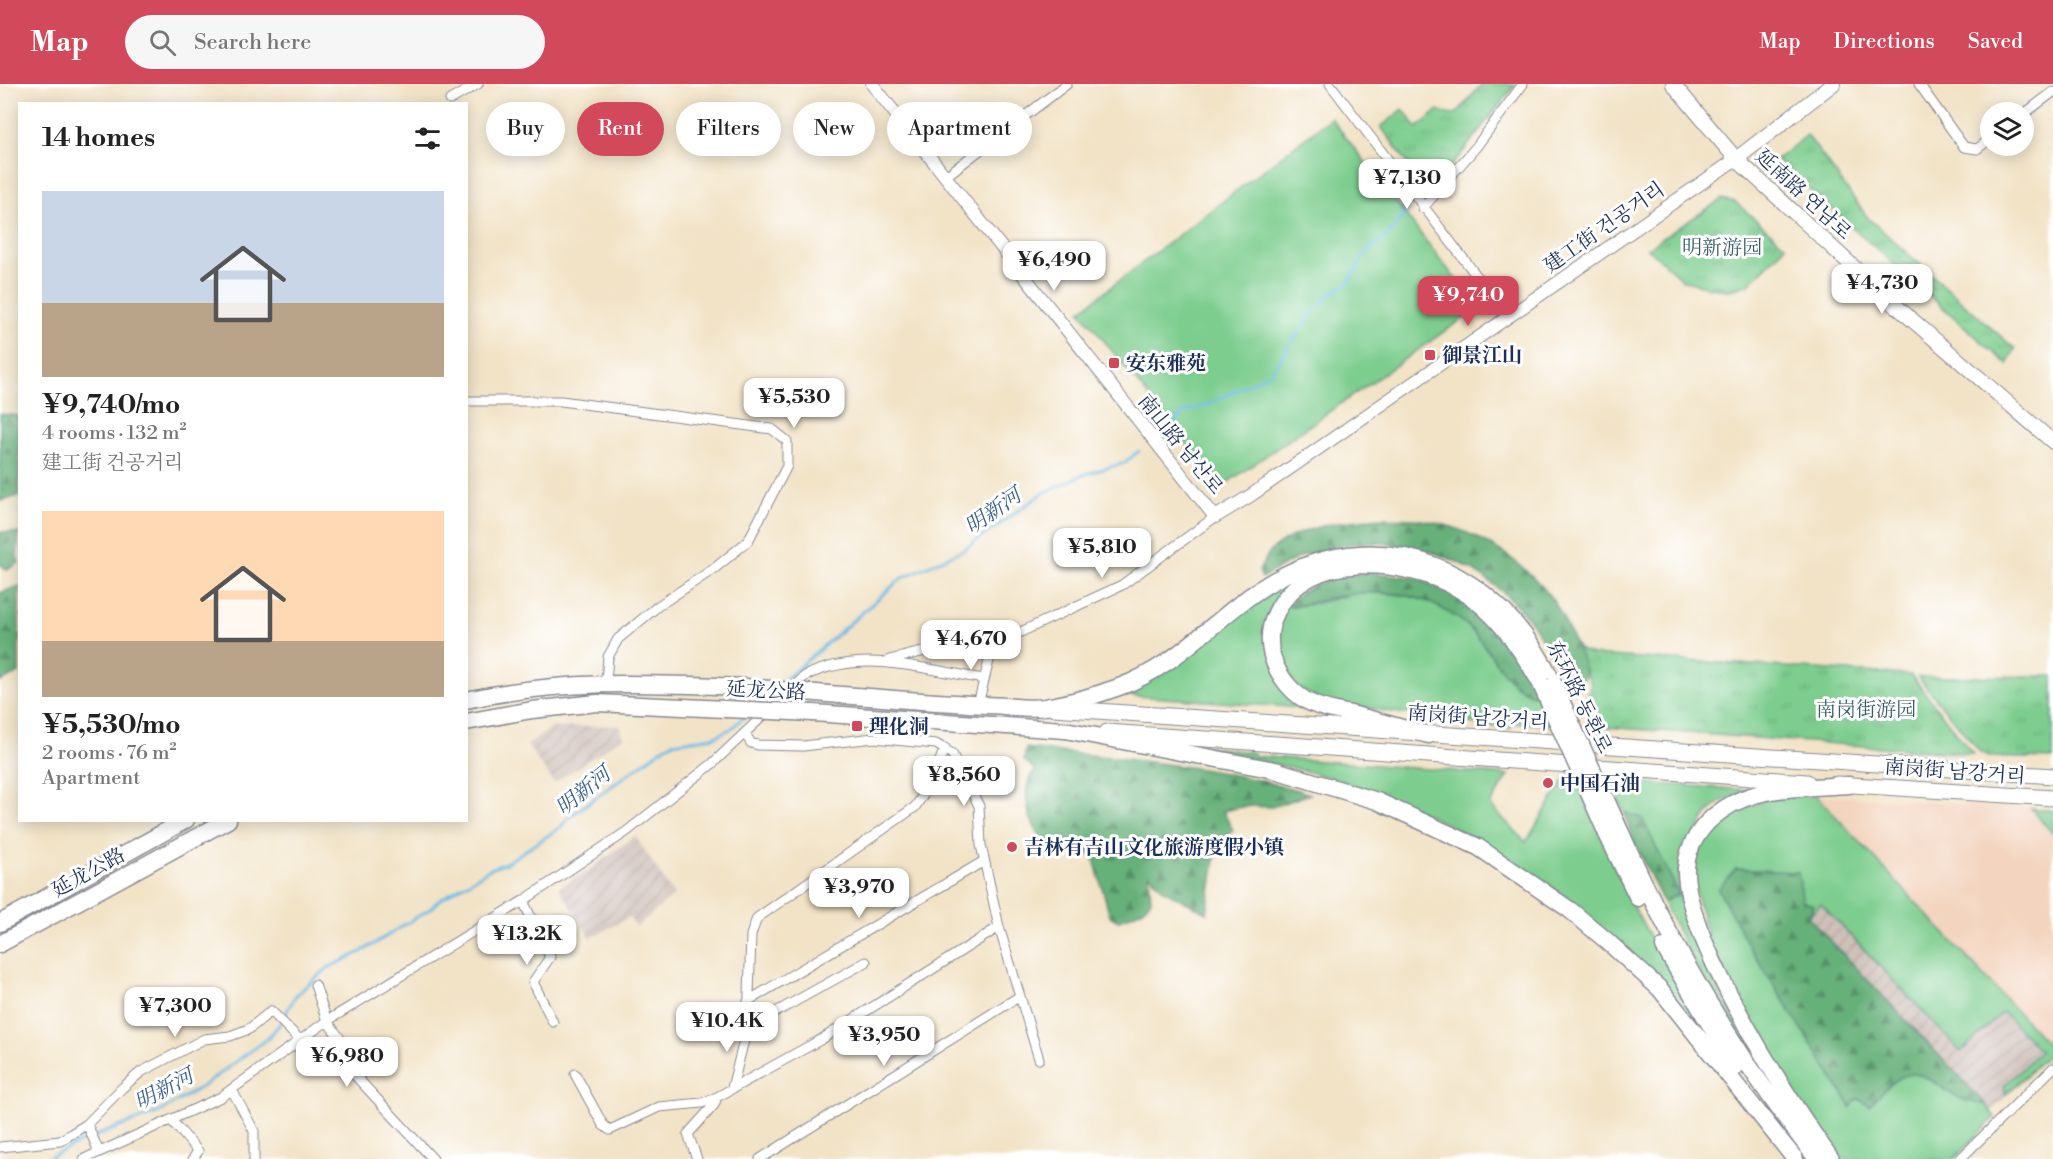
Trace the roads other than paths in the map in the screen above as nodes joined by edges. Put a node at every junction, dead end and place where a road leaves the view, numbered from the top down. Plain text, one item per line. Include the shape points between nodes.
1 (478, 84) edge
2 (872, 84) edge
3 (1067, 84) edge
4 (1330, 84) edge
5 (1523, 84) edge
6 (1673, 84) edge
7 (1833, 84) edge
8 (1919, 84) edge
9 (2053, 92) edge
10 (450, 100) dead end
11 (2034, 106) edge
12 (1980, 147) edge
13 (1737, 159) junction
14 (946, 176) junction
15 (1423, 208) junction
16 (1508, 317) junction
17 (468, 401) edge
18 (2053, 442) edge
19 (1215, 517) junction
20 (993, 645) junction
21 (882, 661) junction
22 (983, 679) junction
23 (606, 682) junction
24 (1547, 684) junction
25 (468, 700) edge
26 (978, 704) junction
27 (1043, 707) junction
28 (876, 717) junction
29 (468, 722) edge
30 (1065, 729) junction
31 (745, 734) junction
32 (1429, 735) junction
33 (874, 738) junction
34 (945, 748) junction
35 (2053, 776) edge
36 (1849, 785) junction
37 (2053, 798) edge
38 (182, 822) edge
39 (224, 822) edge
40 (1614, 833) junction
41 (984, 861) junction
42 (523, 901) junction
43 (0, 923) edge
44 (999, 927) junction
45 (0, 944) edge
46 (866, 962) dead end
47 (315, 985) dead end
48 (1020, 996) junction
49 (748, 1001) junction
50 (327, 1021) junction
51 (553, 1022) dead end
52 (748, 1023) junction
53 (302, 1042) junction
54 (1039, 1059) dead end
55 (2053, 1068) edge
56 (575, 1074) dead end
57 (732, 1088) junction
58 (232, 1090) junction
59 (717, 1097) junction
60 (1751, 1101) junction
61 (171, 1120) junction
62 (89, 1128) junction
63 (0, 1147) edge
64 (97, 1147) junction
65 (197, 1156) edge
66 (84, 1159) edge
67 (254, 1159) edge
68 (433, 1159) edge
69 (697, 1159) edge
70 (760, 1159) edge
71 (1795, 1159) edge
72 (1816, 1159) edge
73 (1831, 1159) edge
74 (1960, 1159) edge

1 - 10 street
2 - 14 street, 南山路 남산로
3 - 14 street
4 - 15 street
5 - 15 street
6 - 13 main road, 延南路 연남로
7 - 13 main road, 建工街 건공거리
8 - 12 street via 1964,147
9 - 11 street
13 - 16 street, 建工街 건공거리
13 - 18 main road, 延南路 연남로 via 1895,305
14 - 19 street, 南山路 남산로
15 - 16 street
16 - 19 street, 建工街 건공거리
17 - 23 street via 584,404 772,429 787,441 787,466 748,541 618,639 608,657
19 - 20 street via 1122,585
20 - 21 street via 951,645
20 - 22 street
21 - 22 street
21 - 31 street via 818,669 805,676
22 - 26 street
23 - 25 highway, 延龙公路 via 533,688
23 - 26 highway, 延龙公路, bridge via 745,687
24 - 27 highway, 东环路 동환로 via 1520,629 1478,587 1440,567 1401,555 1362,554 1320,561 1274,580 1192,645 1138,679
24 - 32 highway via 1481,604 1430,576 1402,569 1350,566 1319,574 1290,591 1274,616 1269,637 1275,664 1289,687 1310,703
24 - 40 highway, bridge
26 - 27 highway, 延龙公路
27 - 32 main road, 南岗街 남강거리
28 - 29 highway, 延龙公路, bridge via 597,703
28 - 30 highway, 延龙公路
28 - 33 street
30 - 36 main road, 南岗街 남강거리
30 - 60 highway via 1332,785 1478,847 1570,910 1660,989
31 - 33 street via 751,743 773,747
31 - 42 street via 626,832
32 - 35 main road, 南岗街 남강거리
33 - 34 street via 924,742
34 - 41 street via 952,754 979,807
34 - 49 street via 930,785 915,807 757,918 751,935
36 - 37 main road, 南岗街 남강거리
36 - 73 highway via 1779,790 1736,802 1709,820 1691,848 1686,865 1687,892 1706,944 1758,1044
38 - 43 highway, 延龙公路
39 - 45 highway, 延龙公路
40 - 60 highway via 1677,972
40 - 72 highway via 1723,1027 1789,1126
41 - 44 street
41 - 49 street
42 - 50 street
42 - 51 street via 549,951 548,962 533,982
44 - 48 street
44 - 57 street via 822,1039
46 - 52 street via 767,1017
47 - 50 street
48 - 54 street
48 - 70 street
49 - 52 street
50 - 53 street
50 - 68 street via 344,1044 348,1068
52 - 57 street
53 - 58 street
53 - 62 street via 271,1011 249,1029 204,1039 141,1072 122,1088
55 - 74 street
56 - 59 street via 603,1125 610,1130 659,1107 702,1103
57 - 59 street
58 - 61 street
58 - 67 street via 254,1131
59 - 69 street via 688,1134
60 - 71 highway
61 - 64 street
61 - 65 street
62 - 63 street via 60,1141
62 - 64 street
64 - 66 street

